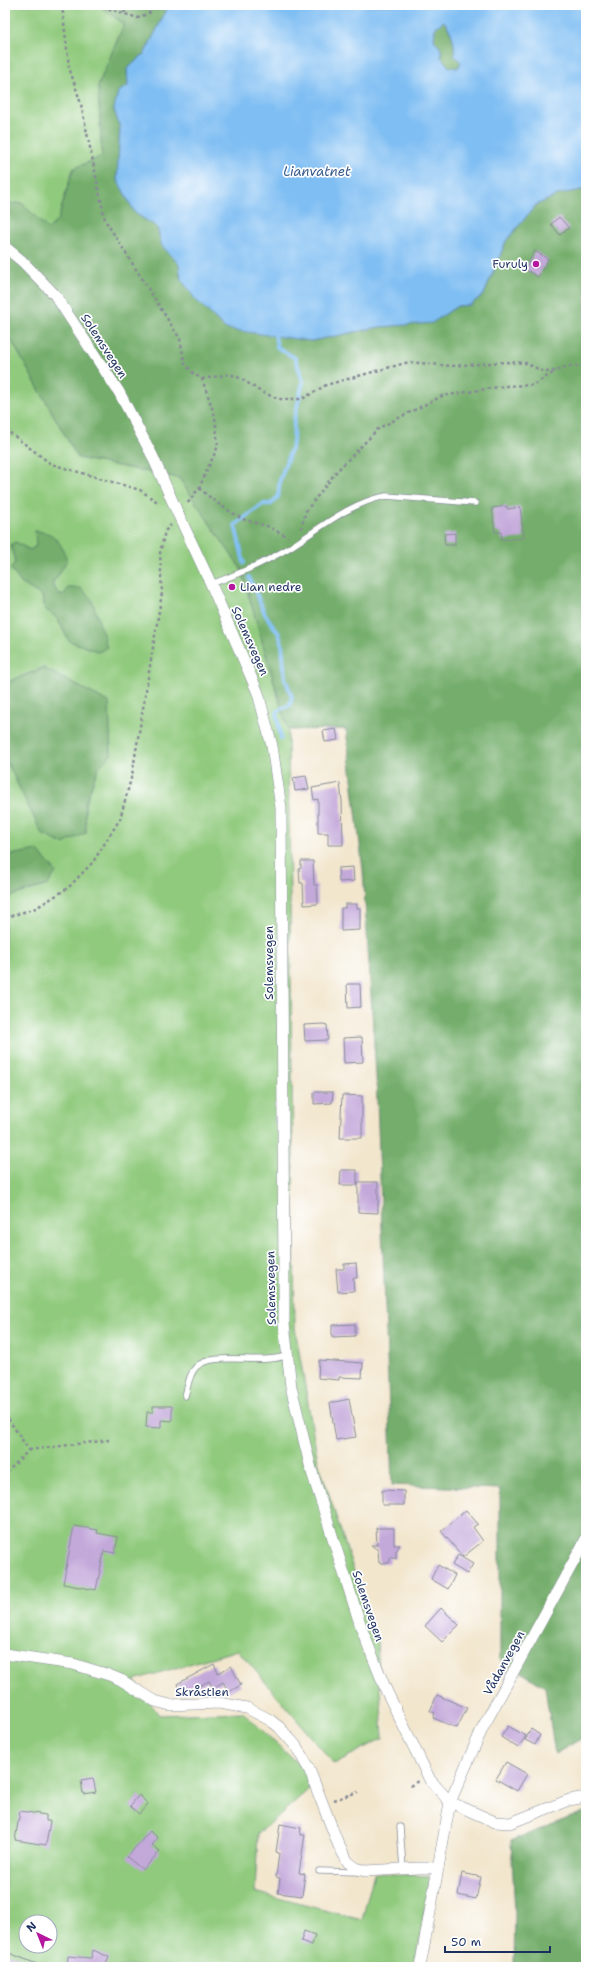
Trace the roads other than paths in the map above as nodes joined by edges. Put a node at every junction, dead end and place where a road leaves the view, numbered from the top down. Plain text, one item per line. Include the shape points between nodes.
1 (5, 247) edge
2 (475, 503) dead end
3 (211, 584) junction
4 (288, 1355) junction
5 (185, 1396) dead end
6 (586, 1539) edge
7 (5, 1654) edge
8 (586, 1797) edge
9 (450, 1802) junction
10 (400, 1827) dead end
11 (438, 1868) junction
12 (403, 1869) junction
13 (319, 1871) dead end
14 (365, 1872) junction
15 (420, 1967) edge

1 - 3 street, Solemsvegen via 55,295 119,392 152,455
2 - 3 lane via 386,496 374,498 345,512 264,563
3 - 4 street, Solemsvegen via 258,694 272,746 281,808 283,1245 284,1323
4 - 5 lane via 271,1359 203,1362 196,1367 191,1376
4 - 9 street, Solemsvegen via 291,1387 311,1469 362,1630 420,1763 430,1780
6 - 9 street, Vådanvegen via 483,1728
7 - 14 street, Skråstien via 73,1664 109,1675 155,1701 170,1705 219,1703 247,1708 270,1720 288,1736 309,1769 344,1856 356,1868
8 - 9 street via 569,1800 510,1823 495,1822
9 - 11 street, Vådanvegen
10 - 12 lane
11 - 12 street
11 - 15 street, Vådanvegen
12 - 14 street
13 - 14 lane

